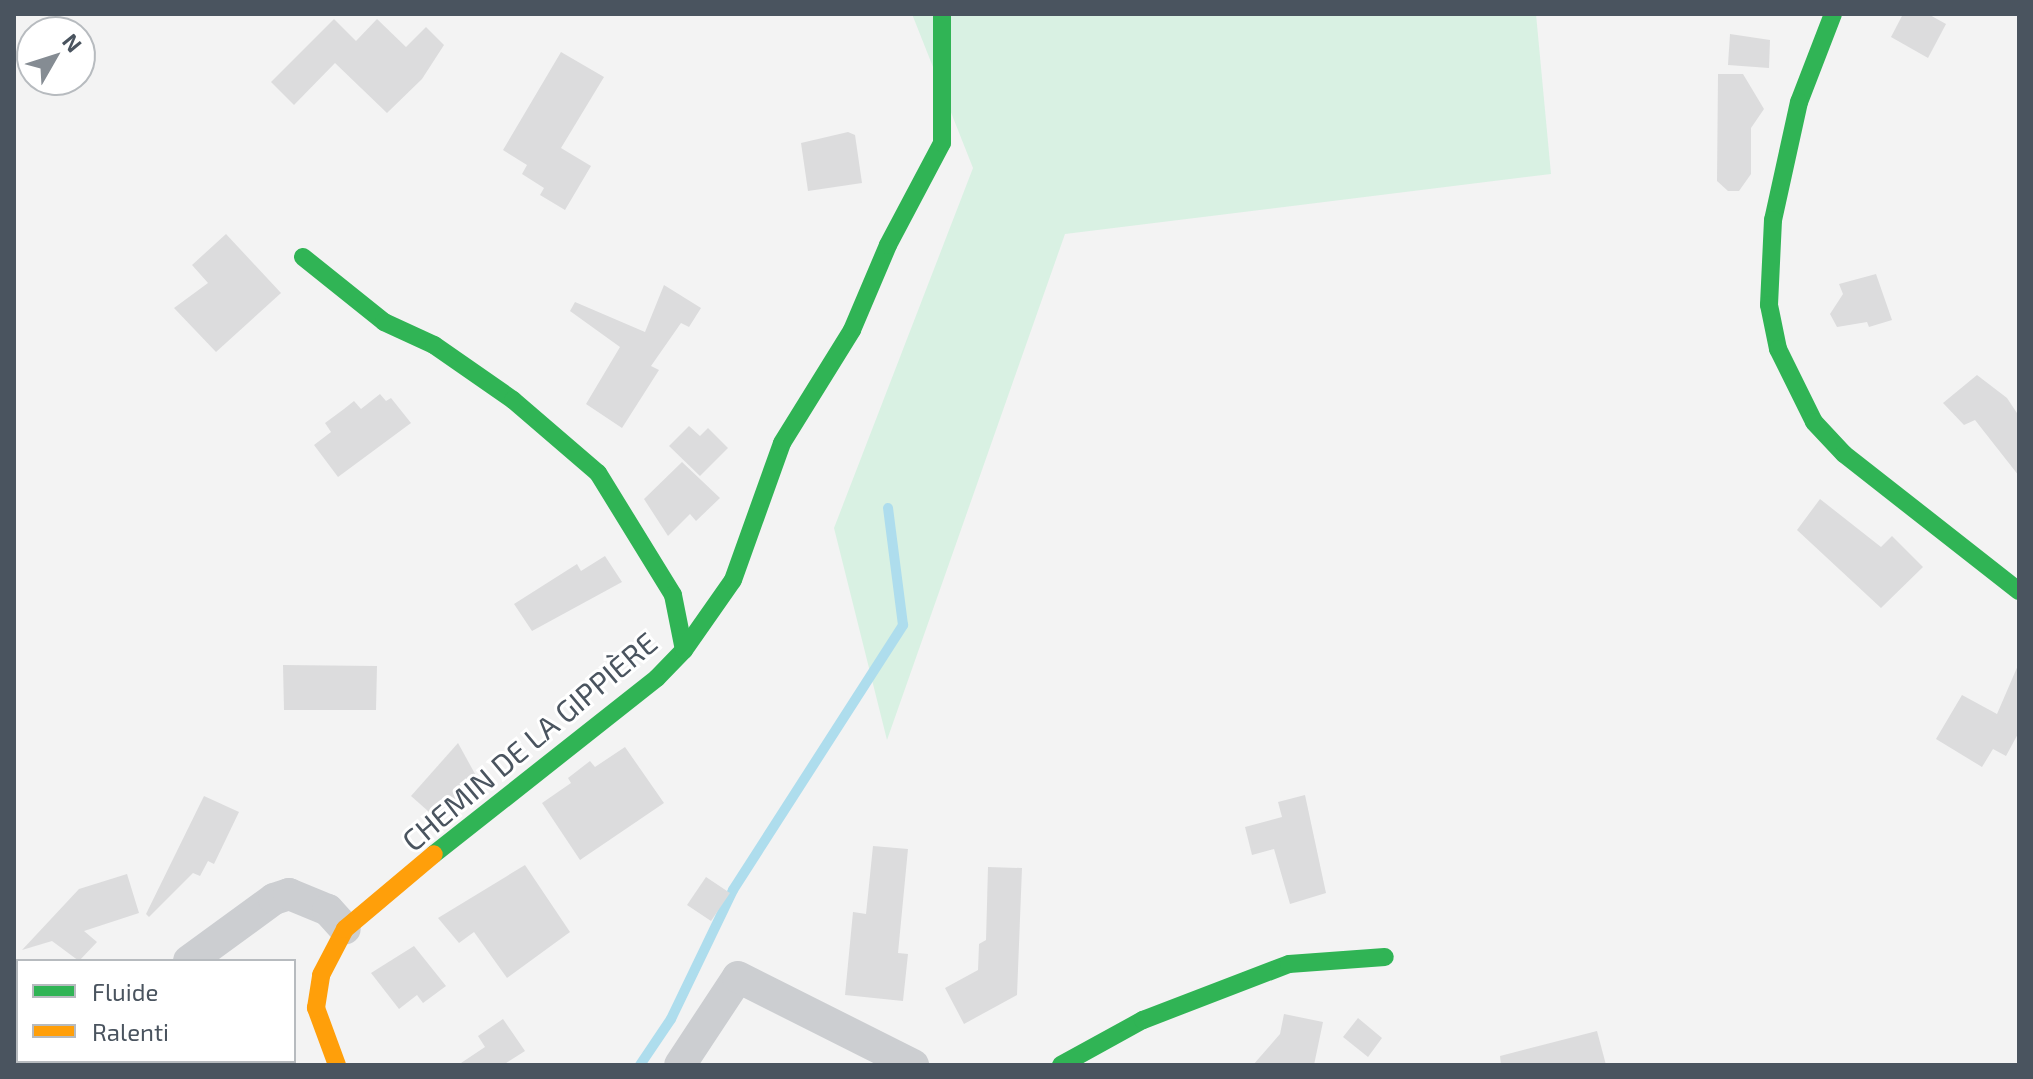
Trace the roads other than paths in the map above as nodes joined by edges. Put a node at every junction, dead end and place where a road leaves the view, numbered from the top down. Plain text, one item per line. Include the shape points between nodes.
1 (942, 14) edge
2 (1833, 14) edge
3 (303, 257) dead end
4 (2019, 591) edge
5 (684, 650) junction
6 (345, 929) junction
7 (1385, 957) dead end
8 (192, 959) edge
9 (337, 1065) edge
10 (680, 1065) edge
11 (913, 1065) edge
12 (1061, 1065) edge

1 - 5 street via 942,143 888,245 852,330 782,443 733,580
2 - 4 street via 1799,102 1773,220 1769,305 1778,349 1814,422 1844,454
3 - 5 street, CHEMIN DE LA GIPPIÈRE via 384,322 434,345 513,400 598,473 673,595
5 - 6 street, CHEMIN DE LA GIPPIÈRE via 657,678 506,794
6 - 8 street via 328,910 289,894 274,899
6 - 9 street, CHEMIN DE LA GIPPIÈRE via 321,975 316,1008
7 - 12 street via 1289,964 1143,1020
10 - 11 street via 738,977

